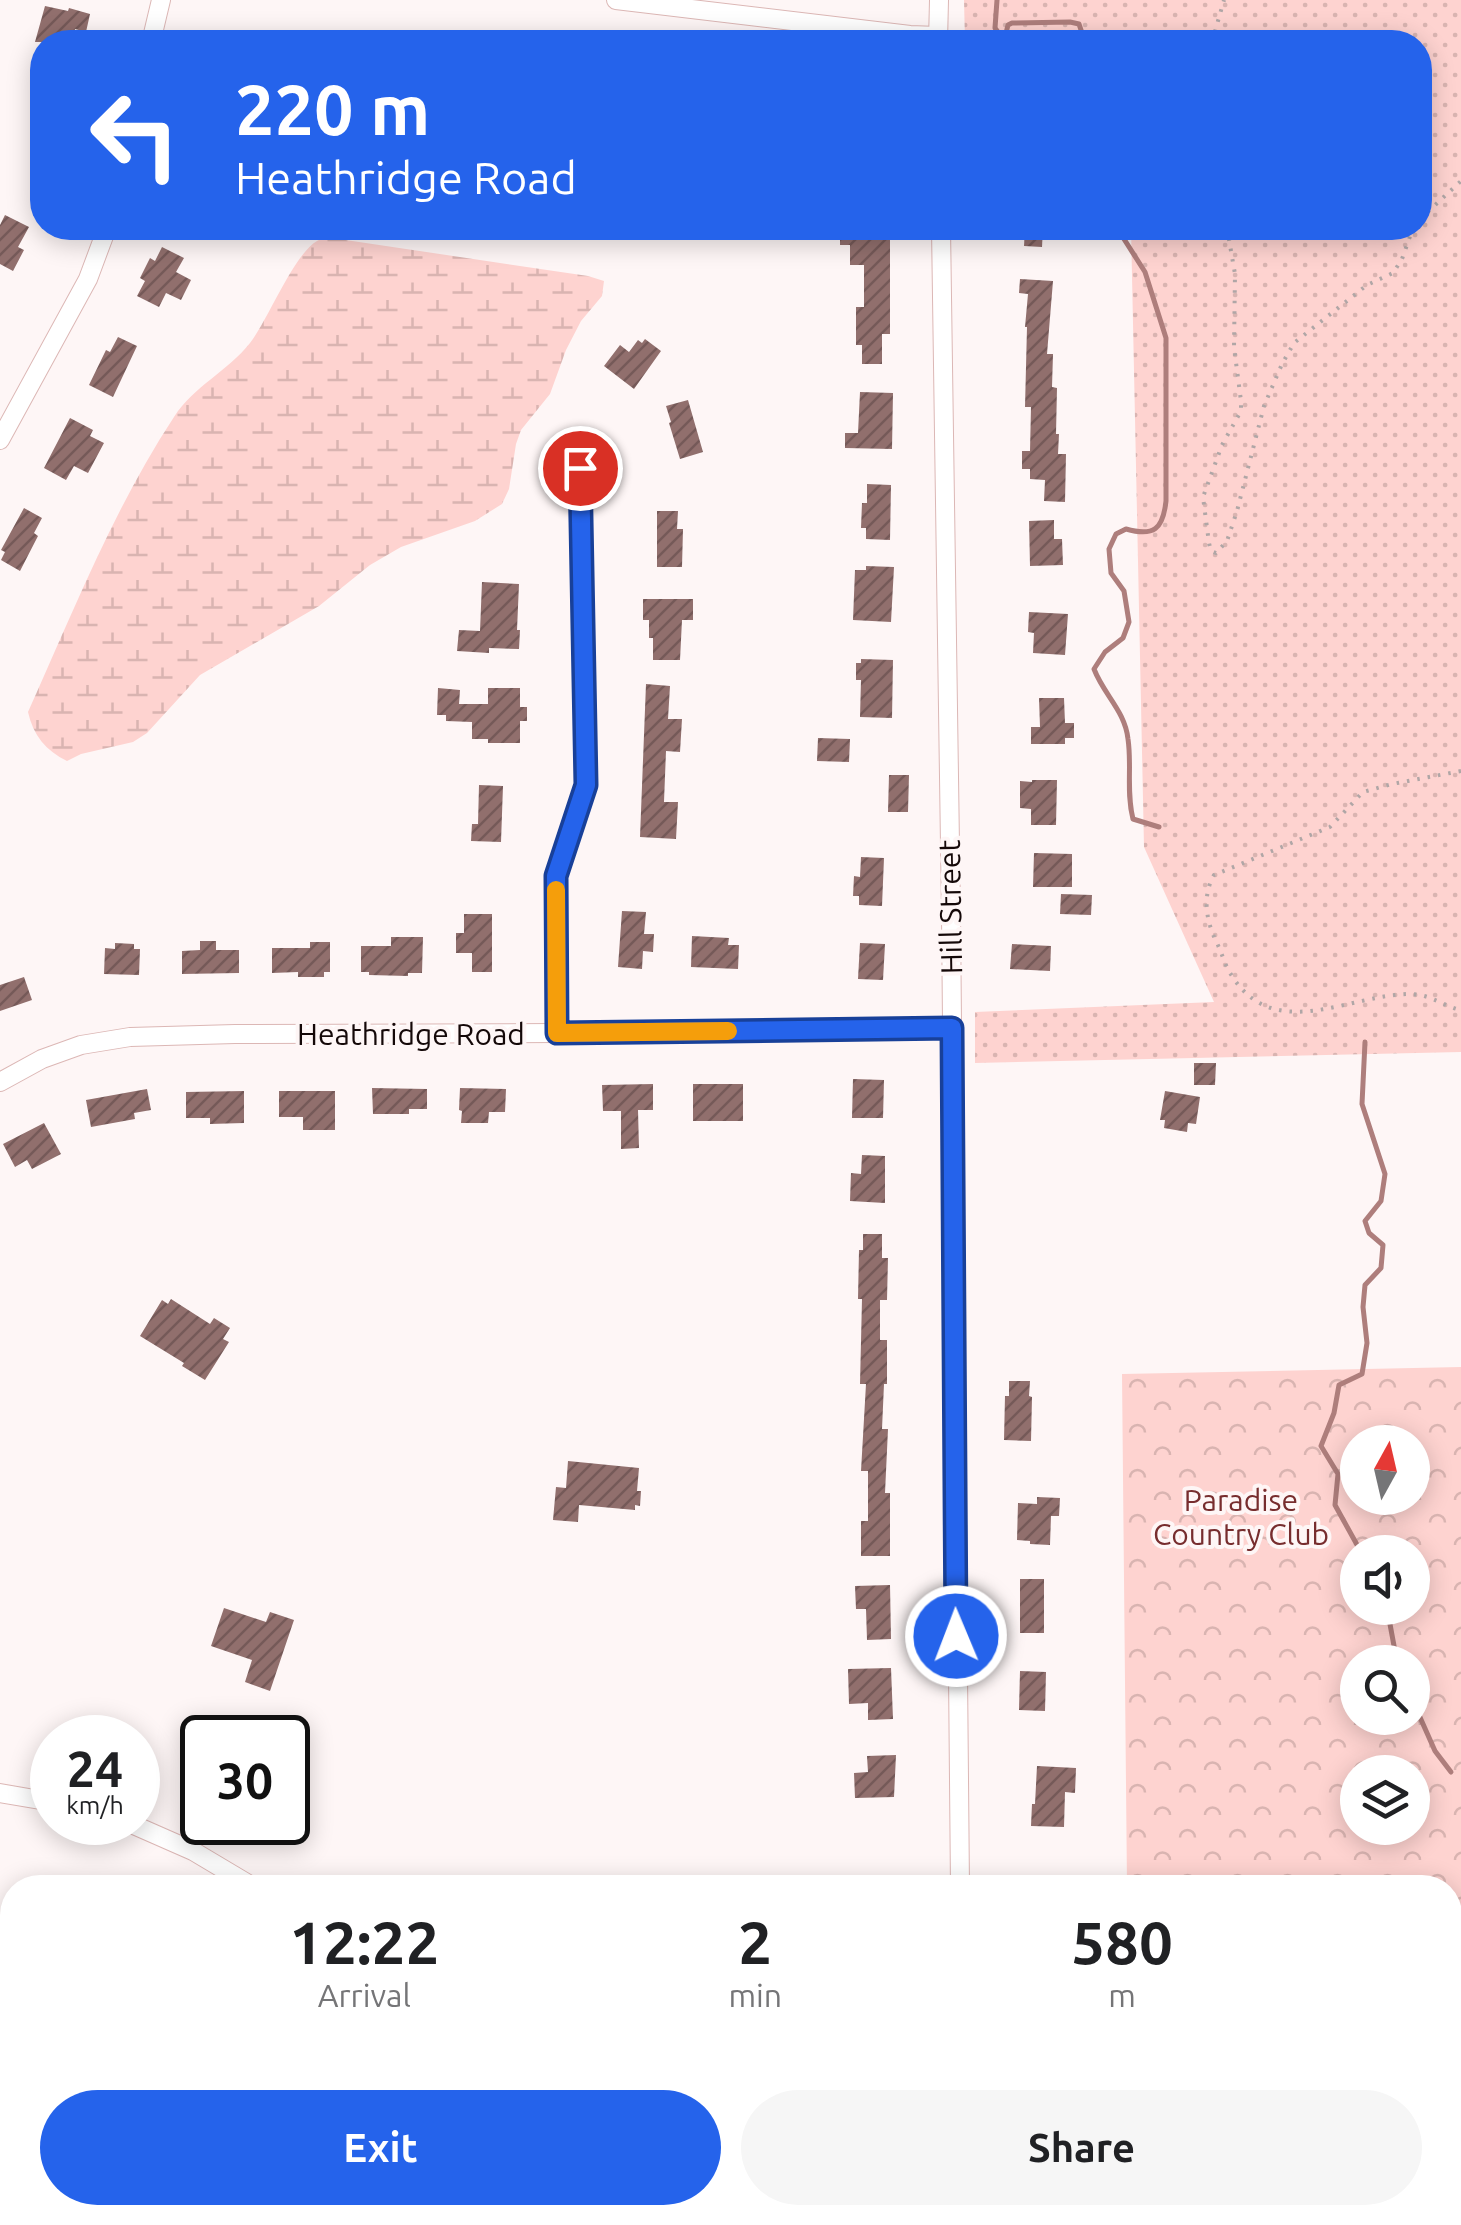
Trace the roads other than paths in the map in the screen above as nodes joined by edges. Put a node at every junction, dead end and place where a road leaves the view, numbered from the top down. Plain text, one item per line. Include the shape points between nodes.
1 (161, 0) edge
2 (616, 0) edge
3 (938, 0) edge
4 (680, 4) edge
5 (724, 6) edge
6 (154, 30) edge
7 (878, 30) edge
8 (938, 30) edge
9 (103, 240) edge
10 (941, 240) edge
11 (0, 440) edge
12 (580, 468) dead end
13 (952, 1028) junction
14 (557, 1033) junction
15 (0, 1082) edge
16 (0, 1793) edge
17 (30, 1798) edge
18 (160, 1836) edge
19 (233, 1875) edge
20 (960, 1875) edge

1 - 6 street
2 - 4 street
3 - 8 street
4 - 5 street
5 - 7 street
9 - 11 street
10 - 13 street, Hill Street
12 - 14 street via 586,785 556,876
13 - 14 street, Heathridge Road
13 - 20 street, Hill Street
14 - 15 street, Heathridge Road via 130,1037 42,1058
16 - 17 street
18 - 19 street

